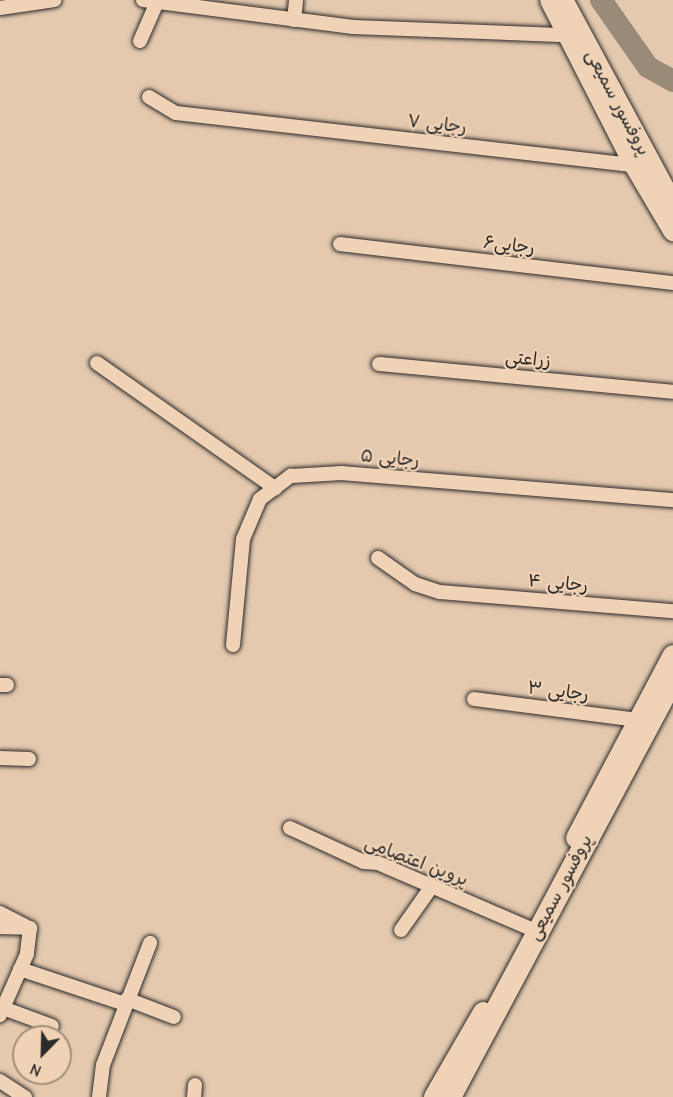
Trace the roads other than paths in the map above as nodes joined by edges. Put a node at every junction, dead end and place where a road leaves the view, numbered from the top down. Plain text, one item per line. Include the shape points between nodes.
1 (54, 0) edge
2 (296, 0) edge
3 (550, 0) edge
4 (562, 0) edge
5 (150, 1) edge
6 (0, 8) edge
7 (294, 20) junction
8 (566, 35) junction
9 (140, 41) dead end
10 (149, 97) dead end
11 (634, 165) junction
12 (673, 206) edge
13 (673, 231) edge
14 (340, 244) dead end
15 (673, 283) edge
16 (98, 363) dead end
17 (379, 364) dead end
18 (673, 392) edge
19 (275, 488) junction
20 (673, 500) edge
21 (378, 558) dead end
22 (673, 611) edge
23 (234, 645) dead end
24 (673, 655) edge
25 (673, 679) edge
26 (474, 699) dead end
27 (637, 720) junction
28 (0, 758) edge
29 (29, 759) dead end
30 (290, 828) dead end
31 (432, 886) junction
32 (0, 913) edge
33 (0, 927) edge
34 (30, 928) junction
35 (529, 928) junction
36 (401, 930) dead end
37 (150, 943) dead end
38 (20, 969) junction
39 (126, 1002) junction
40 (1, 1011) edge
41 (174, 1017) dead end
42 (49, 1025) edge
43 (0, 1081) edge
44 (25, 1097) edge
45 (99, 1097) edge
46 (435, 1097) edge
47 (450, 1097) edge

1 - 6 street
2 - 7 street
3 - 8 main road
4 - 12 main road, پروفسور سمیعی
5 - 7 street
5 - 9 street
7 - 8 street via 353,27
8 - 11 main road
10 - 11 street, رجایی ۷ via 176,113
11 - 13 main road
14 - 15 street, رجایی۶
16 - 19 street
17 - 18 street, زراعتی
19 - 20 street, رجایی ۵ via 291,476 342,473
19 - 23 street, رجایی ۵ via 260,499 243,539
21 - 22 street, رجایی ۴ via 415,584 440,592
24 - 27 main road
25 - 47 main road, پروفسور سمیعی
26 - 27 street, رجایی ۳
27 - 35 main road
28 - 29 street
30 - 31 street, پروین اعتصامی via 364,862 378,863
31 - 35 street, پروین اعتصامی
31 - 36 street
32 - 34 street
33 - 34 street
34 - 38 street via 27,954
35 - 46 main road
37 - 39 street
38 - 39 street
38 - 40 street
39 - 41 street
39 - 45 street via 103,1065
40 - 42 street
43 - 44 street

